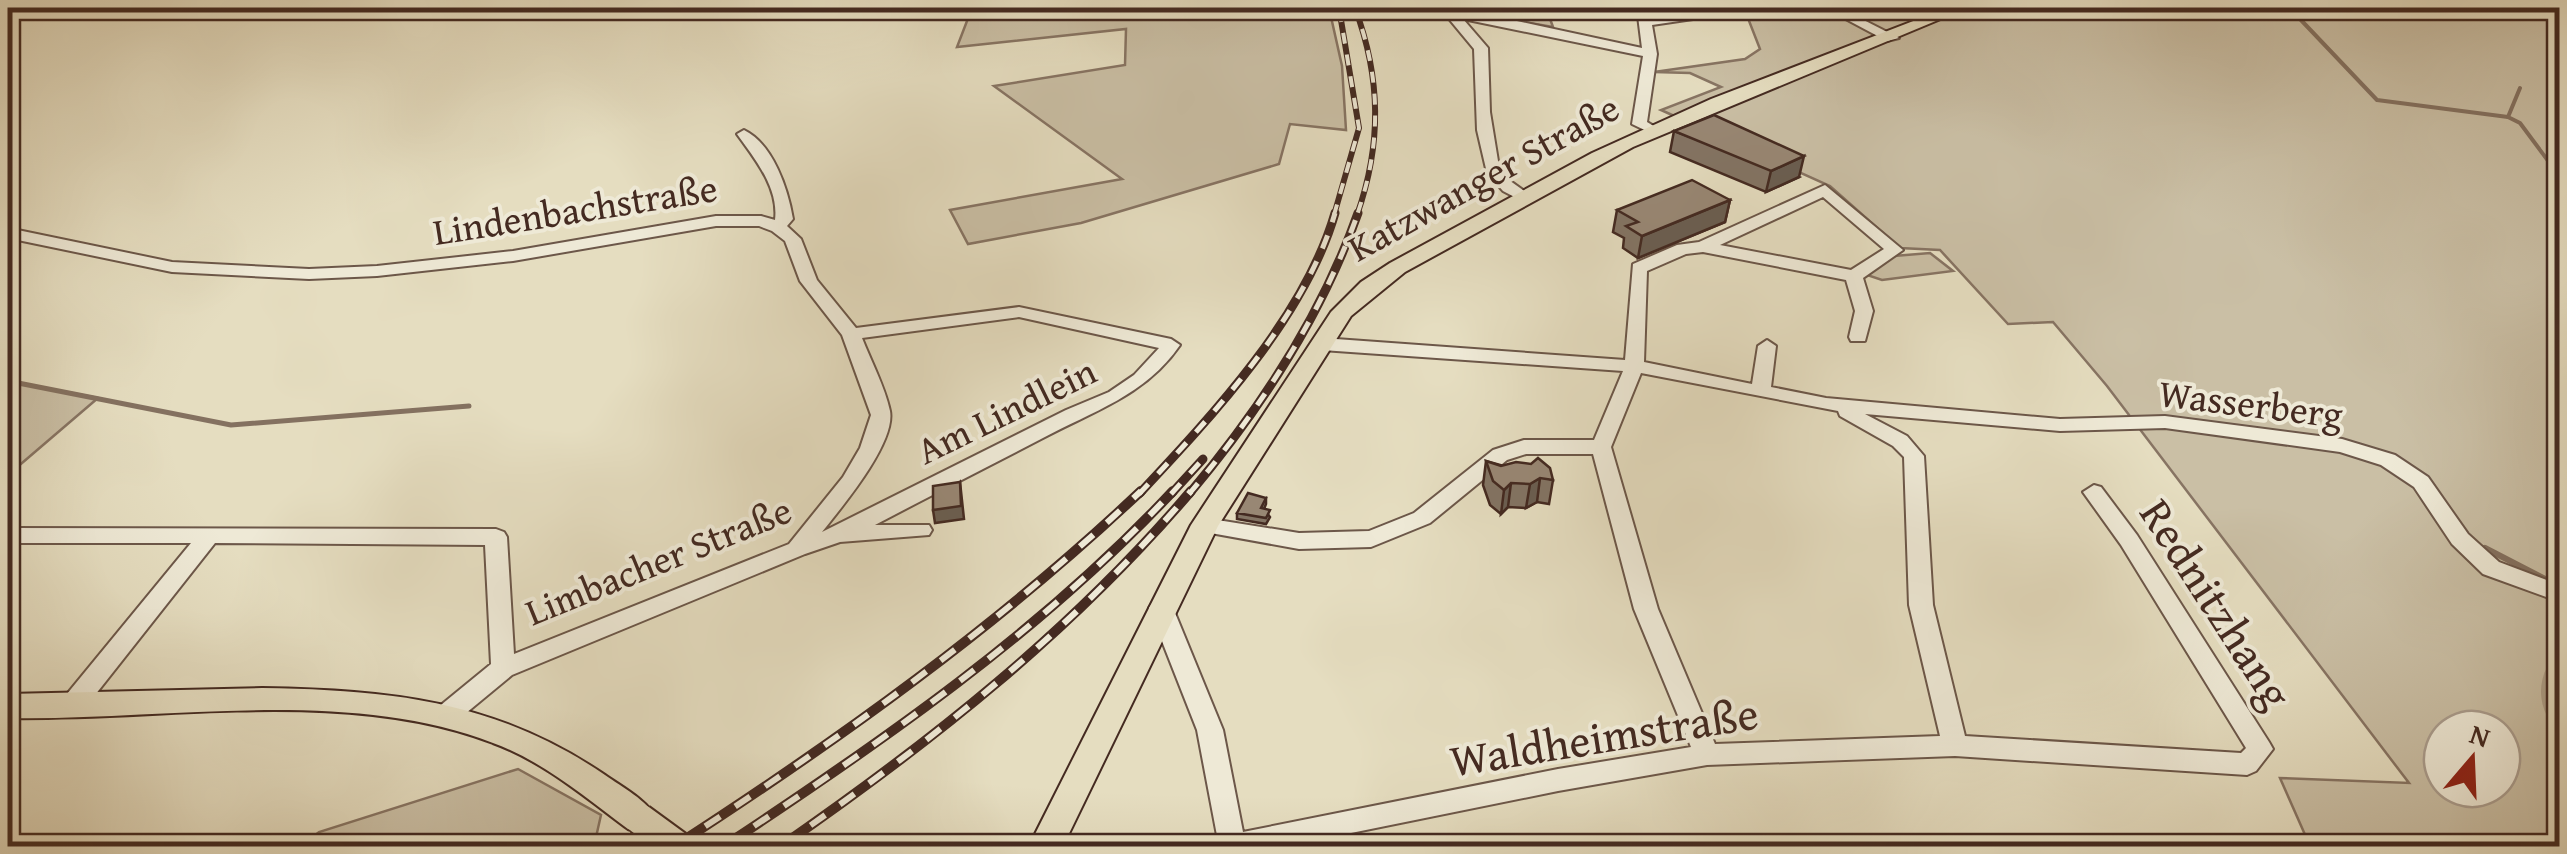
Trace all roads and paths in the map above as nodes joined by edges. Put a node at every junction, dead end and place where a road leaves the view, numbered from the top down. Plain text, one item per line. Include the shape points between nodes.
1 (1642, 8) edge
2 (1690, 8) edge
3 (1832, 8) edge
4 (1959, 8) edge
5 (1450, 12) edge
6 (1647, 22) junction
7 (1892, 38) junction
8 (1650, 54) junction
9 (1655, 130) junction
10 (744, 134) dead end
11 (1526, 198) junction
12 (778, 227) junction
13 (8, 233) edge
14 (1703, 247) junction
15 (1854, 276) junction
16 (851, 334) junction
17 (1858, 337) dead end
18 (1322, 344) junction
19 (1767, 346) dead end
20 (1634, 366) junction
21 (1761, 392) junction
22 (1826, 404) junction
23 (1601, 447) junction
24 (2094, 492) dead end
25 (1206, 525) junction
26 (921, 530) dead end
27 (8, 535) edge
28 (838, 535) junction
29 (209, 536) junction
30 (796, 549) junction
31 (2560, 594) edge
32 (1161, 608) junction
33 (502, 668) junction
34 (8, 706) edge
35 (72, 707) junction
36 (444, 716) junction
37 (1955, 746) junction
38 (1706, 755) junction
39 (677, 846) edge
40 (1046, 846) edge
41 (1232, 846) edge

1 - 6 street
2 - 6 street via 1688,16
3 - 7 street
4 - 7 main road, Katzwanger Straße
5 - 8 street
5 - 11 street via 1481,48 1494,172
6 - 8 street
7 - 9 main road, Katzwanger Straße
8 - 9 street via 1638,124
9 - 11 main road, Katzwanger Straße
10 - 12 street via 770,164 781,190 785,219
11 - 18 main road, Katzwanger Straße via 1375,278
12 - 13 street, Lindenbachstraße via 741,218 447,268 298,272 172,266
12 - 16 street via 793,239 809,281
14 - 15 street
14 - 15 street via 1825,190 1895,250
14 - 20 street via 1639,268
15 - 17 street via 1864,311
16 - 28 street, Am Lindlein via 1019,312 1172,345 1159,364 1110,402 1073,414
16 - 30 street via 881,415 851,481
18 - 20 street, Wasserberg
18 - 25 main road, Katzwanger Straße
19 - 21 street
20 - 21 street, Wasserberg
20 - 23 street
21 - 22 street, Wasserberg
22 - 31 street, Wasserberg via 2060,425 2165,422 2342,446 2388,460 2420,482 2460,539 2491,568
22 - 37 street via 1864,419 1914,456 1921,605
23 - 25 street via 1524,446 1500,455 1422,518 1371,539 1299,541
23 - 38 street via 1646,609
24 - 37 street, Rednitzhang via 2260,749 2248,764
25 - 32 main road, Katzwanger Straße
26 - 28 street, Limbacher Straße
27 - 29 street
28 - 30 street, Limbacher Straße
29 - 33 street via 496,537
29 - 35 street
30 - 33 street, Limbacher Straße
32 - 40 main road, Katzwanger Straße
32 - 41 street via 1210,730
33 - 36 street, Limbacher Straße
34 - 35 main road
35 - 36 main road via 324,702
36 - 39 main road, bridge via 538,750
37 - 38 street, Waldheimstraße
38 - 41 street, Waldheimstraße

